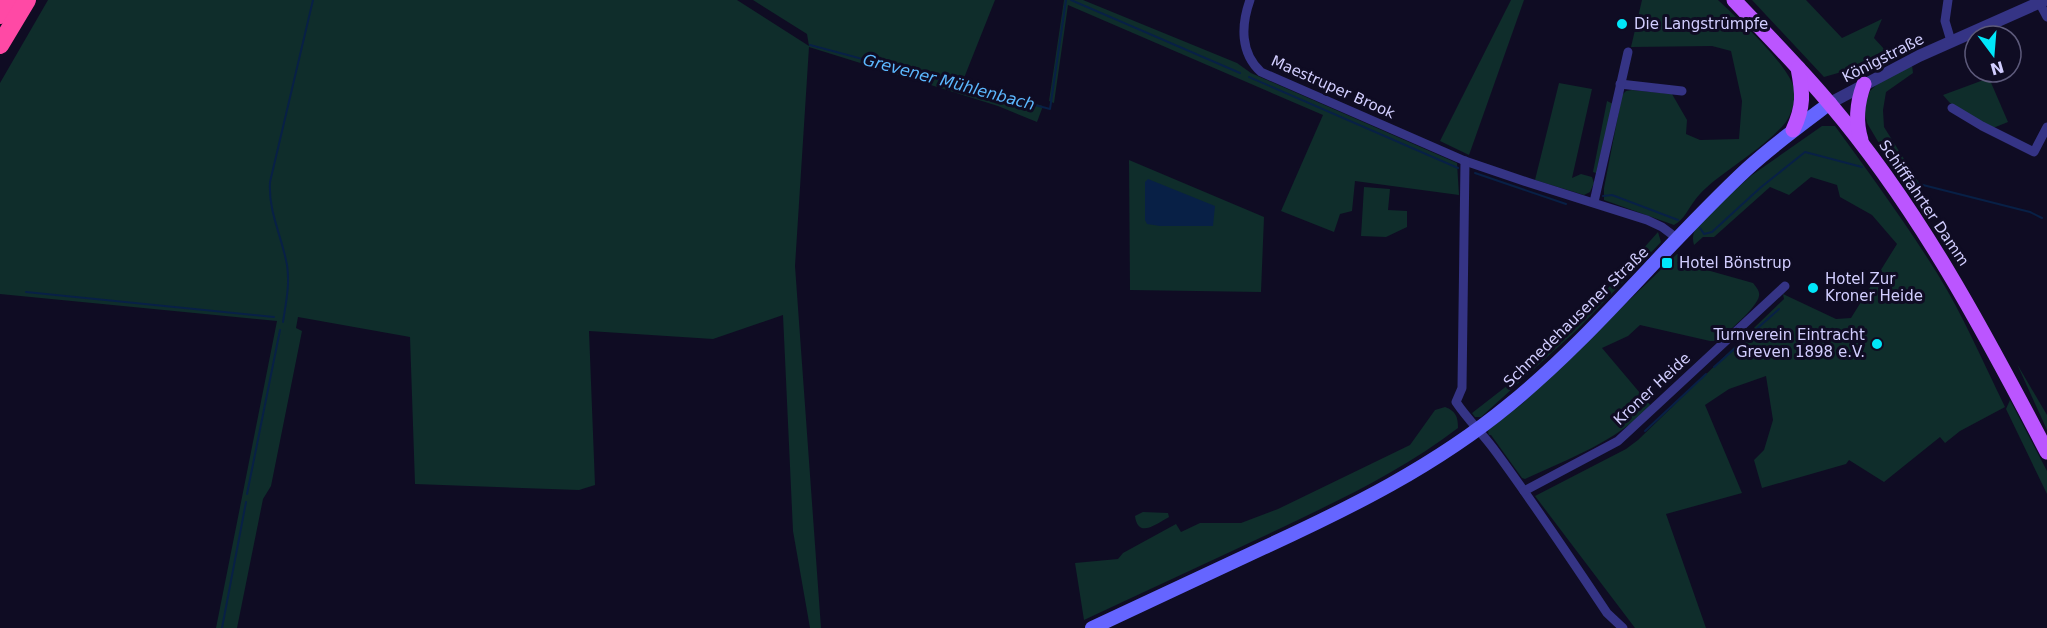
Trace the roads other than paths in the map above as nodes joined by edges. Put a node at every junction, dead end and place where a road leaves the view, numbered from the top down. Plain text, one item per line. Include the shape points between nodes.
1 (9, 0) edge
2 (27, 0) edge
3 (1250, 0) edge
4 (1734, 0) edge
5 (1948, 0) edge
6 (2042, 1) edge
7 (0, 15) edge
8 (2047, 17) edge
9 (1951, 41) junction
10 (0, 45) edge
11 (1628, 51) dead end
12 (1798, 68) junction
13 (1620, 84) junction
14 (1863, 84) junction
15 (1682, 91) dead end
16 (1830, 103) junction
17 (1952, 108) dead end
18 (2047, 127) edge
19 (1793, 130) junction
20 (1863, 146) junction
21 (1465, 161) junction
22 (1594, 202) junction
23 (1678, 239) junction
24 (1785, 286) dead end
25 (1479, 429) junction
26 (2047, 452) edge
27 (1524, 490) junction
28 (1092, 628) edge
29 (1623, 628) edge

1 - 7 highway
2 - 10 highway
3 - 21 street, Maestruper Brook via 1245,22 1246,53 1261,72
4 - 12 main road, Schifffahrter Damm
5 - 9 street via 1945,21
6 - 8 street
6 - 9 street, Königstraße
9 - 14 street, Königstraße
11 - 13 street
12 - 16 main road, Schifffahrter Damm
12 - 19 main road via 1803,99
13 - 15 street
13 - 22 street
14 - 16 street, Königstraße
14 - 20 main road via 1856,119
16 - 19 main road, Schmedehausener Straße
16 - 20 main road, Schifffahrter Damm
17 - 18 street via 2034,152
19 - 23 main road, Schmedehausener Straße via 1749,167
20 - 26 main road, Schifffahrter Damm via 1946,266
21 - 22 street, Maestruper Brook
21 - 25 street via 1462,388 1456,402
22 - 23 street, Maestruper Brook via 1647,220
23 - 25 main road, Schmedehausener Straße via 1561,360
24 - 27 street, Kroner Heide via 1618,441
25 - 27 street
25 - 28 main road, Schmedehausener Straße via 1349,508
27 - 29 street via 1607,613

